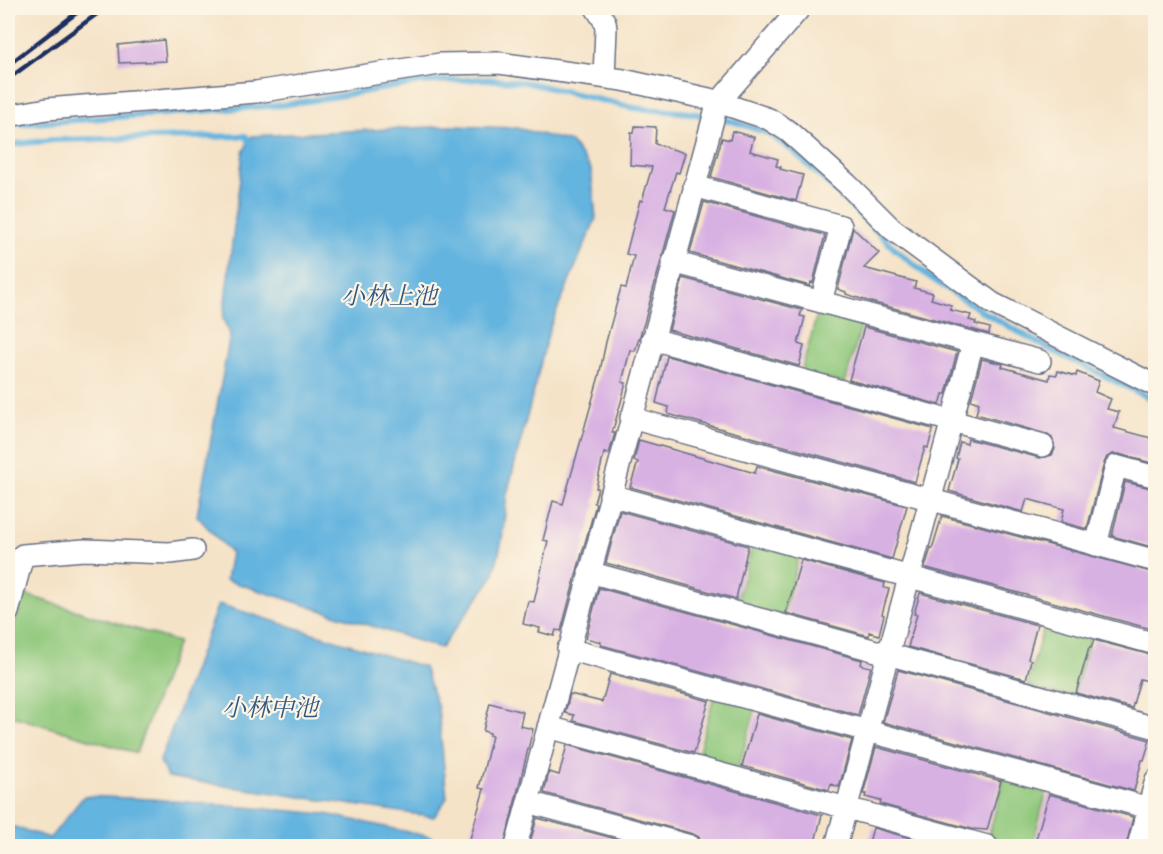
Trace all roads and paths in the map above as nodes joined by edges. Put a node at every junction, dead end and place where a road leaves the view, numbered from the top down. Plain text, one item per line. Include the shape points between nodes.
1 (596, 8) edge
2 (800, 8) edge
3 (604, 77) junction
4 (715, 112) junction
5 (8, 116) edge
6 (694, 186) junction
7 (673, 262) junction
8 (821, 302) junction
9 (652, 339) junction
10 (973, 343) junction
11 (1040, 361) dead end
12 (1155, 386) edge
13 (631, 418) junction
14 (952, 421) junction
15 (1043, 446) dead end
16 (1155, 477) edge
17 (610, 495) junction
18 (930, 500) junction
19 (1096, 544) junction
20 (193, 550) dead end
21 (1155, 561) edge
22 (589, 572) junction
23 (909, 577) junction
24 (8, 612) edge
25 (1155, 645) edge
26 (568, 649) junction
27 (888, 654) junction
28 (548, 727) junction
29 (1155, 728) edge
30 (867, 731) junction
31 (1155, 780) edge
32 (528, 802) junction
33 (846, 808) junction
34 (1152, 809) edge
35 (516, 846) edge
36 (690, 846) edge
37 (836, 846) edge
38 (987, 846) edge
39 (1138, 846) edge

1 - 3 street via 606,29
2 - 4 street
3 - 4 street
3 - 5 street via 500,63 440,64 256,92 48,109
4 - 6 street
4 - 12 street via 769,119 848,184 892,229 992,303
6 - 7 street
6 - 8 street via 841,226
7 - 8 street
7 - 9 street
8 - 10 street
9 - 13 street
9 - 14 street
10 - 11 street
10 - 14 street
13 - 17 street
13 - 18 street
14 - 15 street
14 - 18 street
16 - 19 street via 1116,466
17 - 22 street
17 - 23 street
18 - 19 street
18 - 23 street
19 - 21 street
20 - 24 street via 170,553 84,549 23,555
22 - 26 street
22 - 27 street
23 - 25 street
23 - 27 street
26 - 28 street
26 - 30 street
27 - 29 street
27 - 30 street
28 - 32 street
28 - 33 street
30 - 33 street
30 - 34 street
31 - 34 street
32 - 35 street
32 - 36 street
33 - 37 street
33 - 38 street
34 - 39 street

